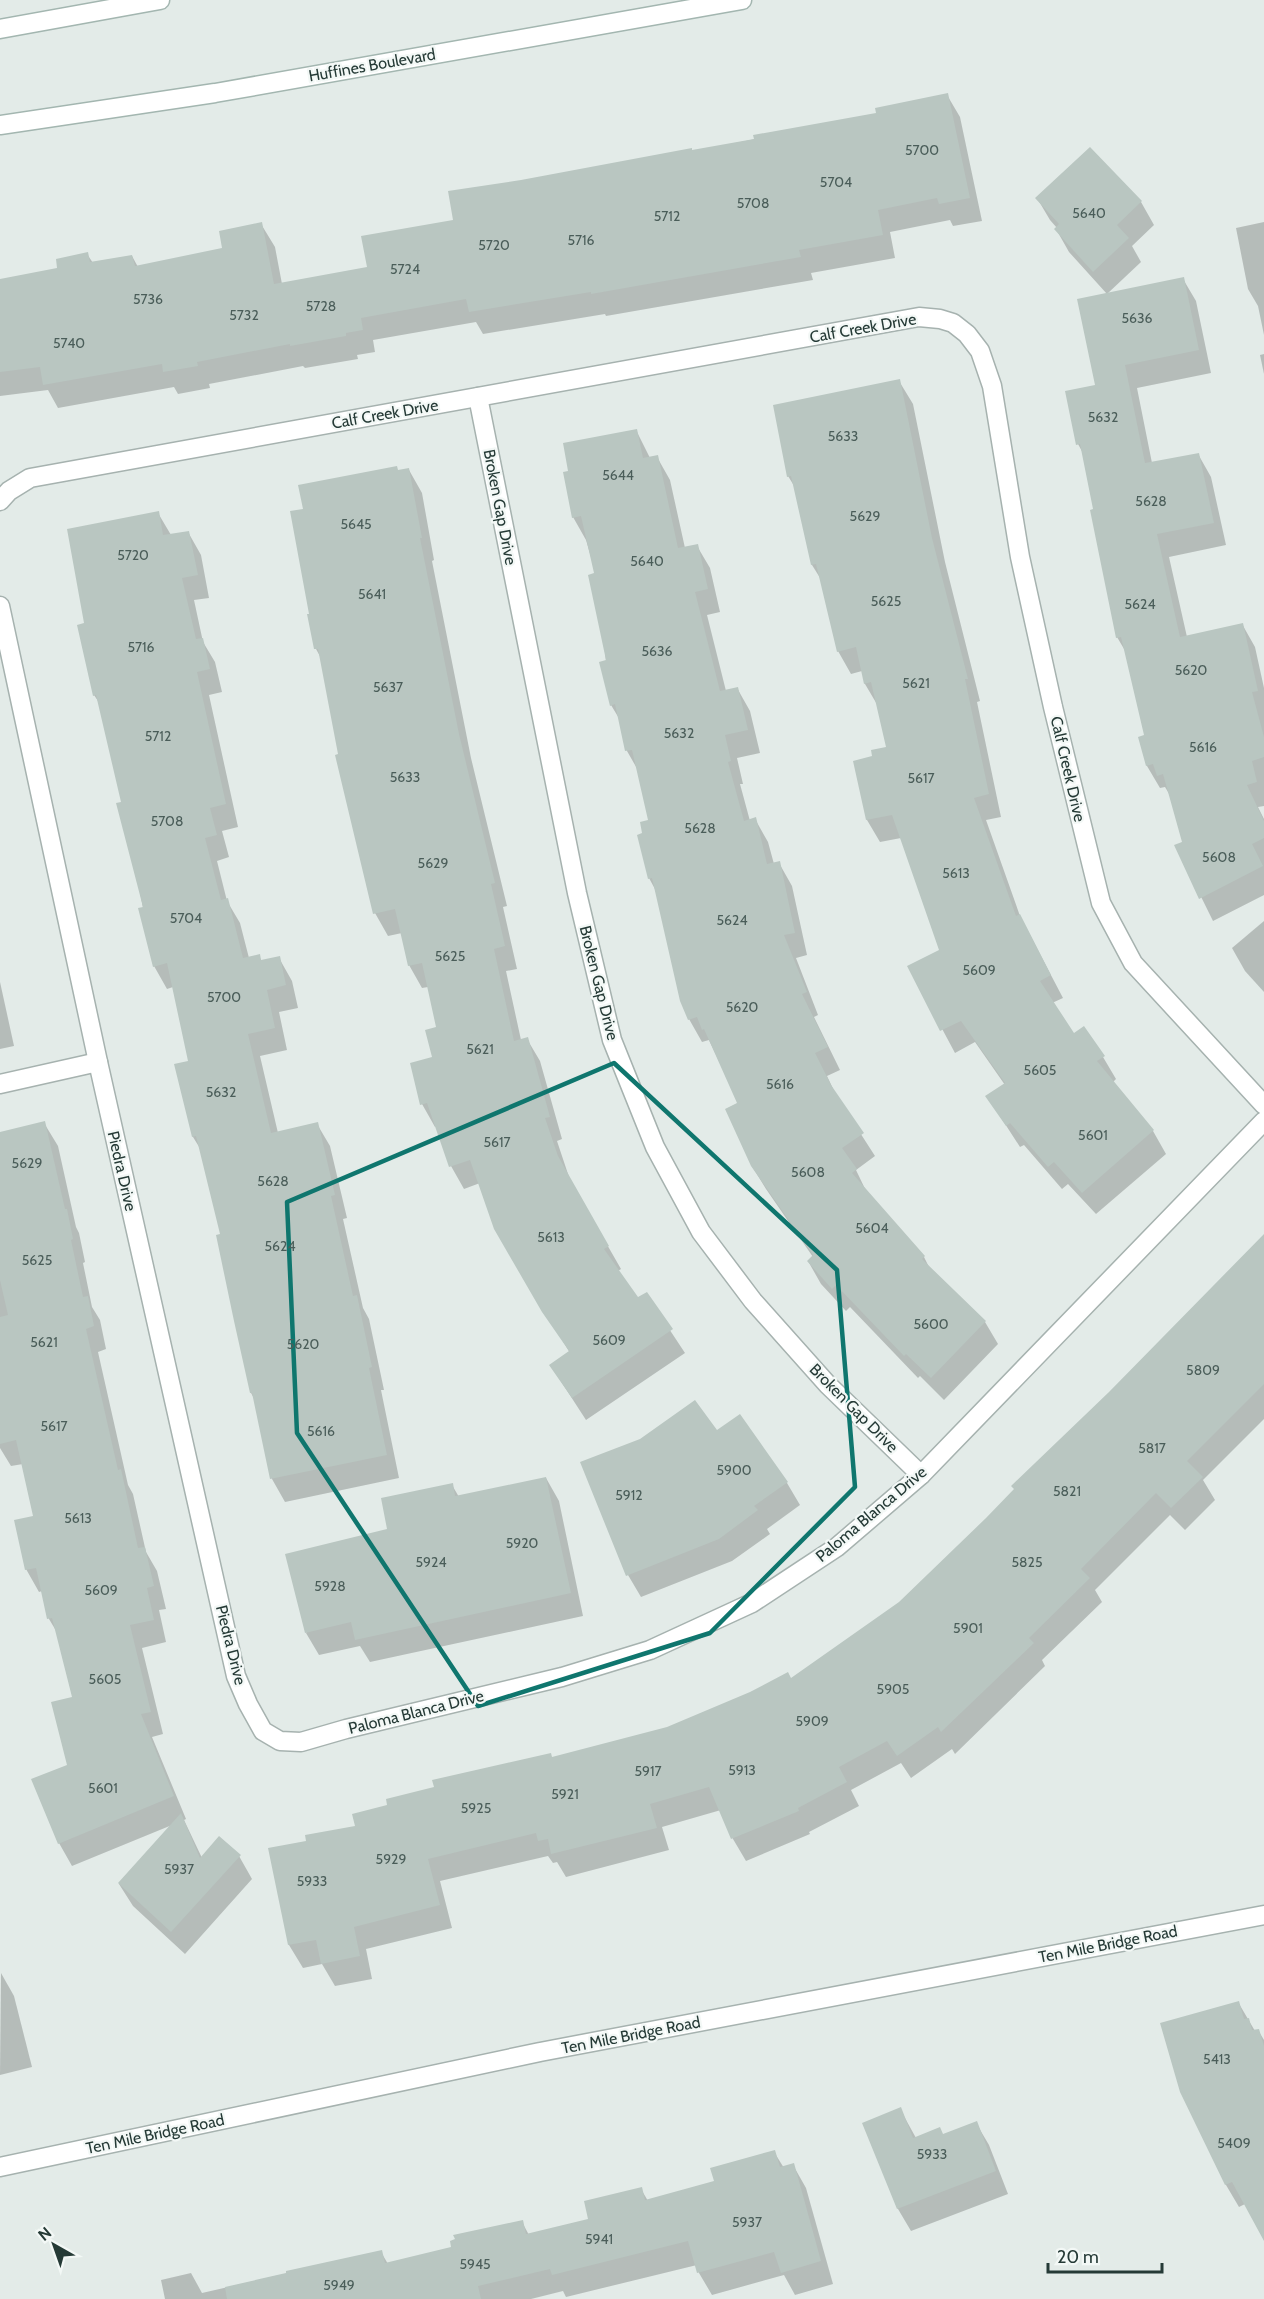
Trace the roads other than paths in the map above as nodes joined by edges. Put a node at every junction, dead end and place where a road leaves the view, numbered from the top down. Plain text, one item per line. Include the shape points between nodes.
1 (160, 0) edge
2 (742, 0) edge
3 (0, 29) edge
4 (0, 125) edge
5 (478, 397) junction
6 (0, 501) edge
7 (0, 606) edge
8 (98, 1062) junction
9 (0, 1084) edge
10 (1264, 1105) edge
11 (1264, 1121) edge
12 (921, 1475) junction
13 (263, 1731) joint
14 (1264, 1915) edge
15 (0, 2167) edge

1 - 3 street
2 - 4 street, Huffines Boulevard via 215,93
5 - 6 street, Calf Creek Drive via 30,478
5 - 10 street, Calf Creek Drive via 919,318 953,323 967,334 980,351 992,386 1020,557 1101,903 1133,963
5 - 12 street, Broken Gap Drive via 577,893 612,1040 655,1147 701,1232 753,1301 828,1385
7 - 8 street, Piedra Drive
8 - 9 street
8 - 13 street, Piedra Drive via 236,1676
11 - 12 street, Paloma Blanca Drive
12 - 13 street, Paloma Blanca Drive via 837,1546 752,1604 650,1650 562,1677 301,1742 280,1741
14 - 15 street, Ten Mile Bridge Road via 540,2052

